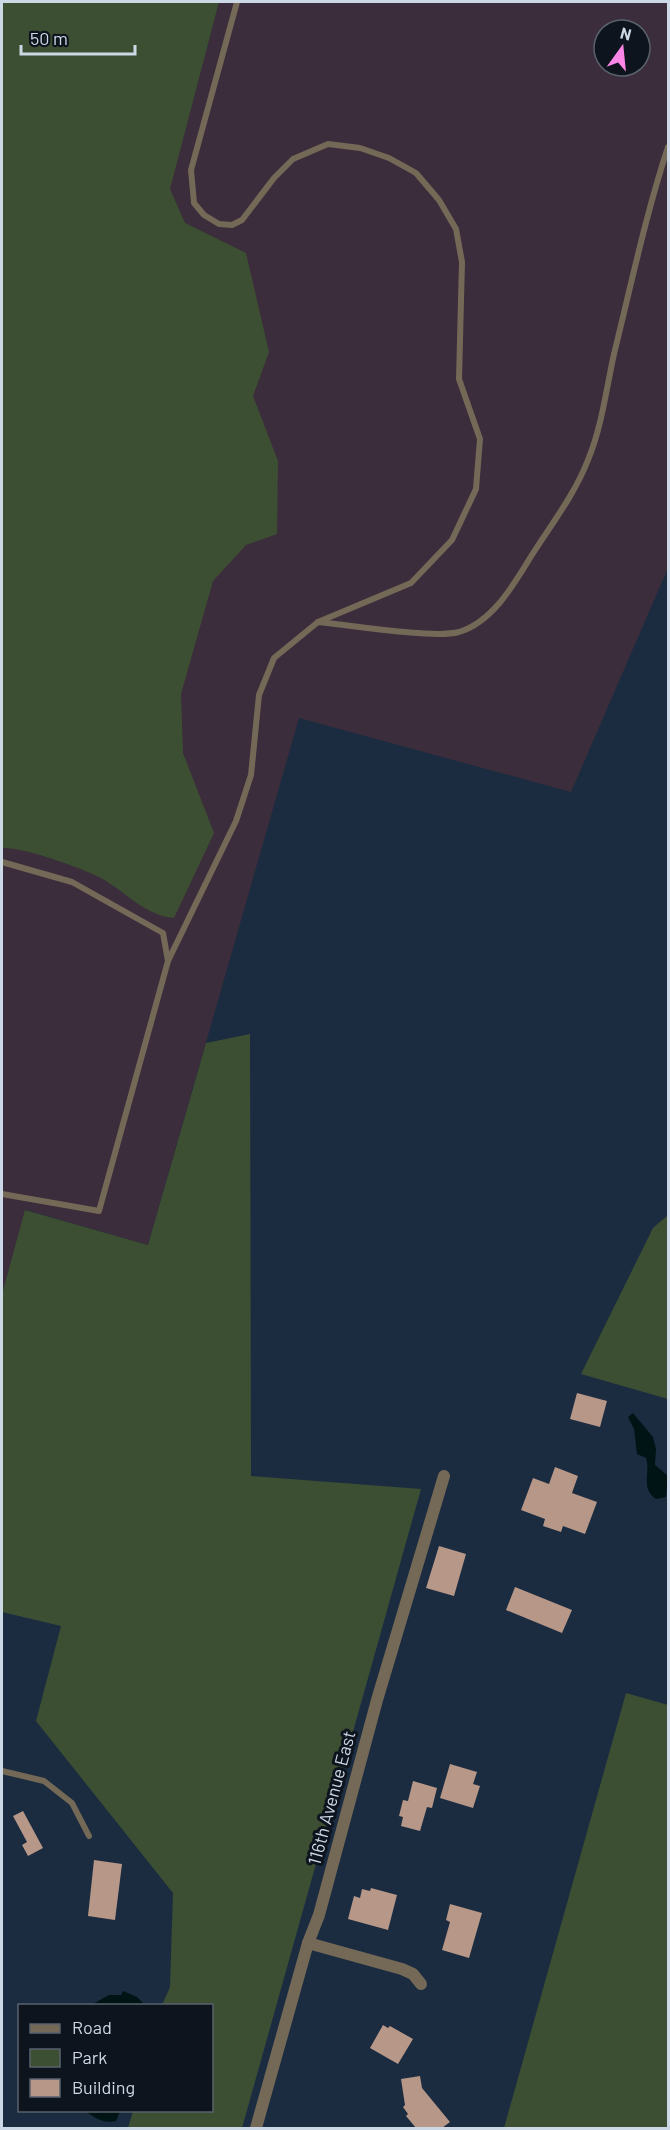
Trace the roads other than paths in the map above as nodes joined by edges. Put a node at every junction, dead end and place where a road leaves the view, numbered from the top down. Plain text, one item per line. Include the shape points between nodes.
1 (237, 2) edge
2 (669, 147) edge
3 (318, 622) junction
4 (2, 862) edge
5 (168, 961) junction
6 (2, 1194) edge
7 (444, 1476) dead end
8 (2, 1771) edge
9 (89, 1836) dead end
10 (308, 1943) junction
11 (421, 1984) dead end
12 (256, 2128) edge

1 - 3 lane via 191,170 194,203 204,215 219,224 232,225 242,220 293,159 328,144 360,148 390,158 416,173 439,200 456,229 462,262 459,379 480,439 476,489 452,540 411,583
2 - 3 lane via 589,459 574,492 513,586 491,612 457,632
3 - 5 lane via 274,658 259,695 251,775 236,821
4 - 5 lane via 72,882 163,933
5 - 6 lane via 99,1211
7 - 10 street, 116th Avenue East via 377,1700 320,1915
8 - 9 lane via 44,1781 72,1803
10 - 11 street via 402,1969
10 - 12 street, 116th Avenue East

